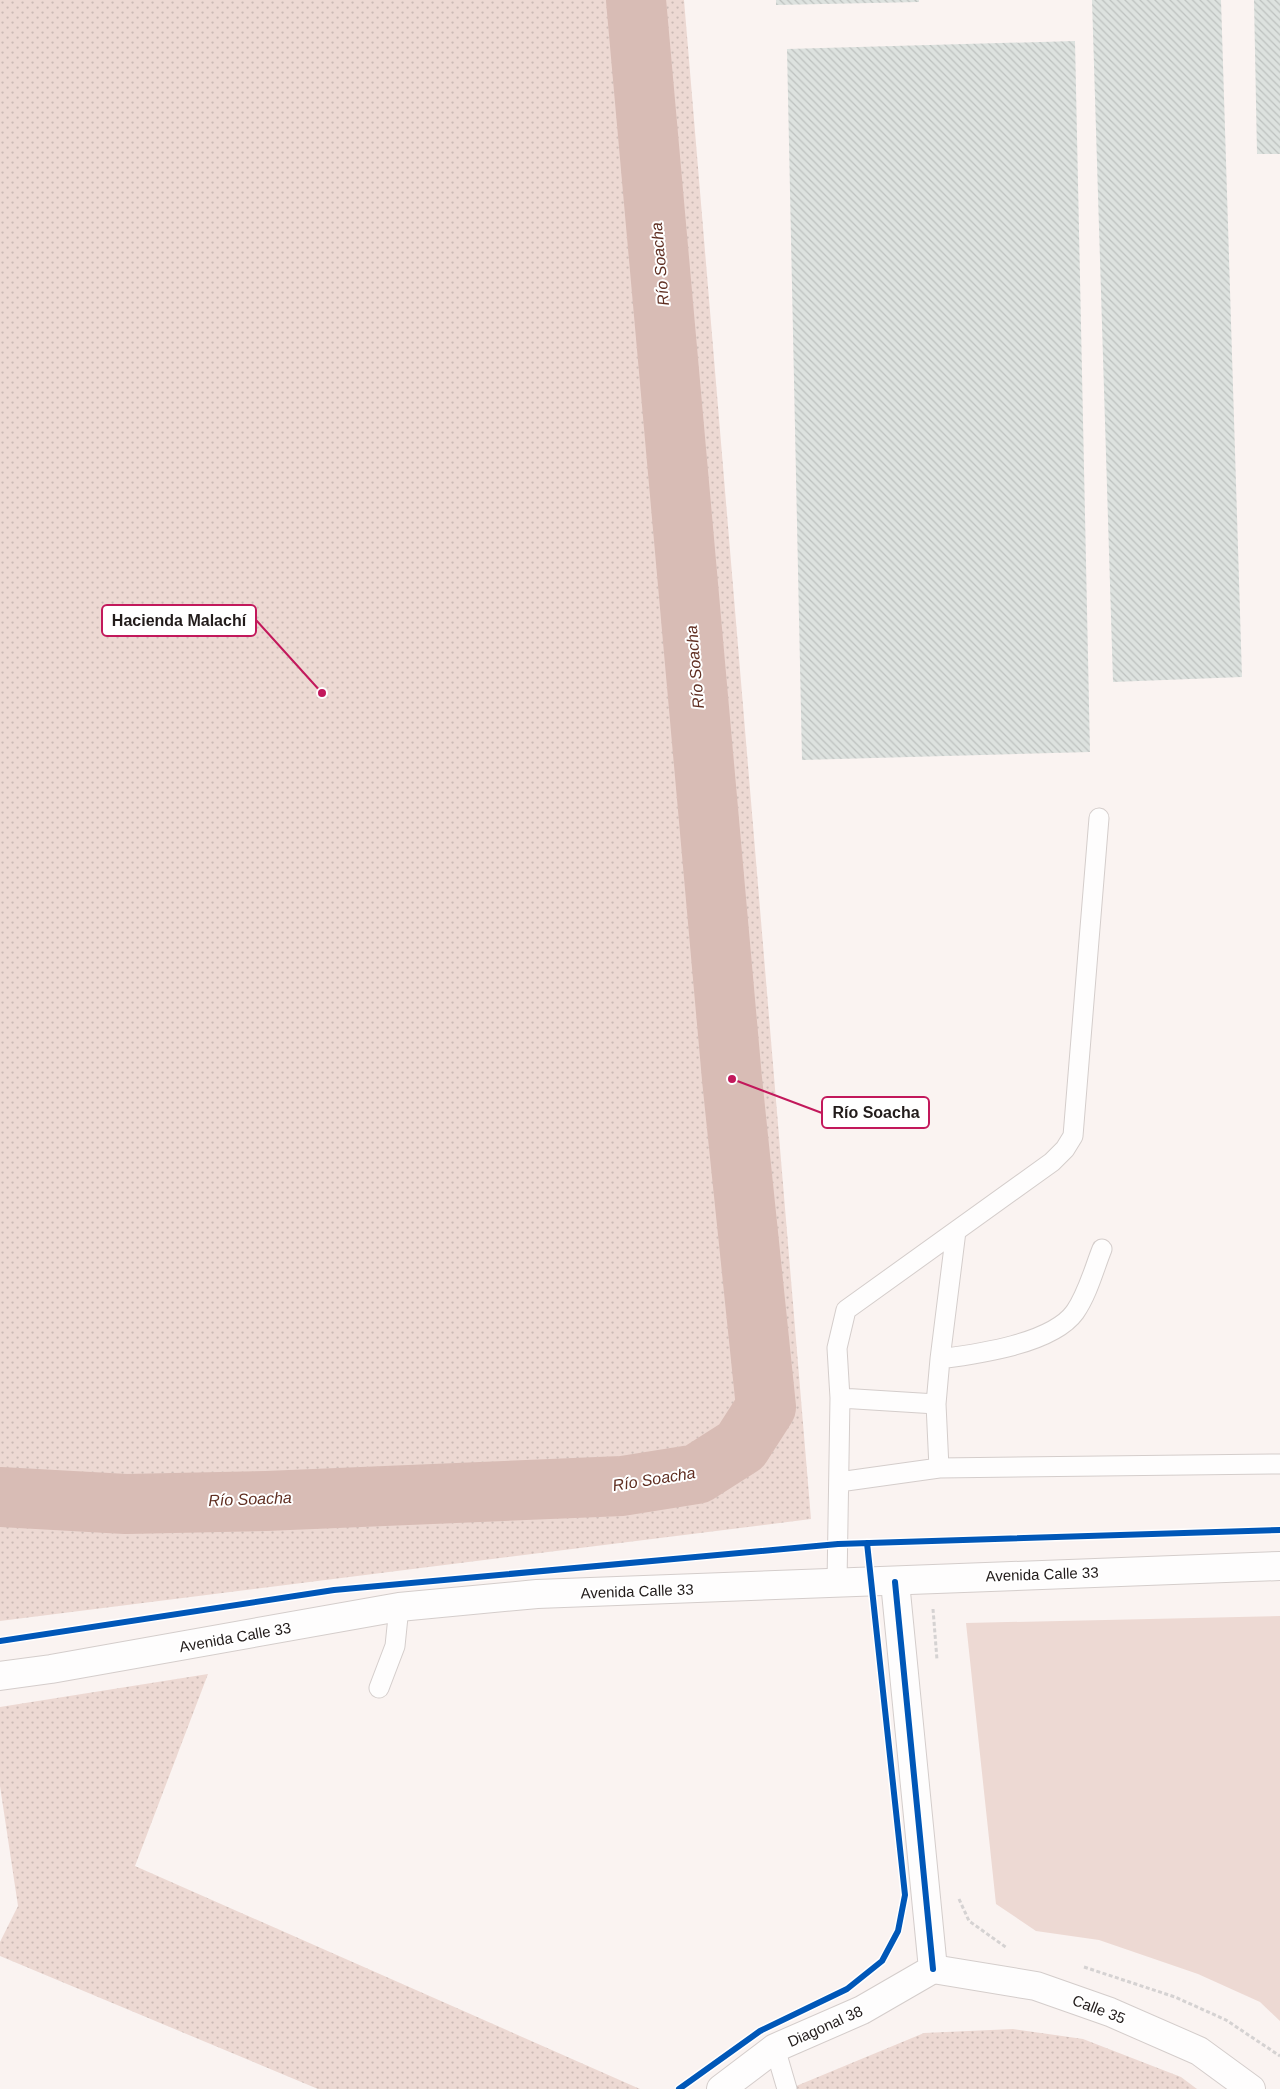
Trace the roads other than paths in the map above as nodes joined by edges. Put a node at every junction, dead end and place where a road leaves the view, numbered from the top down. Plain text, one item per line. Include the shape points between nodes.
1 (1099, 818) dead end
2 (956, 1232) junction
3 (1102, 1248) dead end
4 (940, 1358) junction
5 (840, 1398) junction
6 (936, 1404) junction
7 (1280, 1464) edge
8 (939, 1468) junction
9 (839, 1482) junction
10 (1280, 1566) edge
11 (895, 1582) junction
12 (837, 1583) junction
13 (399, 1607) junction
14 (0, 1676) edge
15 (380, 1688) dead end
16 (933, 1969) junction
17 (775, 2048) junction
18 (722, 2089) edge
19 (787, 2089) edge
20 (1250, 2089) edge

1 - 2 lane via 1073,1136 1065,1150 1052,1162
2 - 4 lane
2 - 5 lane via 846,1310 837,1348
3 - 4 lane via 1087,1289 1074,1313 1060,1326 1026,1342 984,1354
4 - 6 lane
5 - 6 lane
5 - 9 lane
6 - 8 lane
7 - 8 lane
8 - 9 lane
9 - 12 lane
10 - 11 main road, Avenida Calle 33 via 930,1578
11 - 12 main road, Avenida Calle 33
11 - 16 main road
12 - 13 main road, Avenida Calle 33 via 537,1594
13 - 14 main road, Avenida Calle 33
13 - 15 lane via 395,1646
16 - 17 main road, Diagonal 38 via 862,2010
16 - 20 main road, Calle 35 via 1036,1986 1110,2012 1199,2051
17 - 18 main road, Diagonal 38
17 - 19 lane

